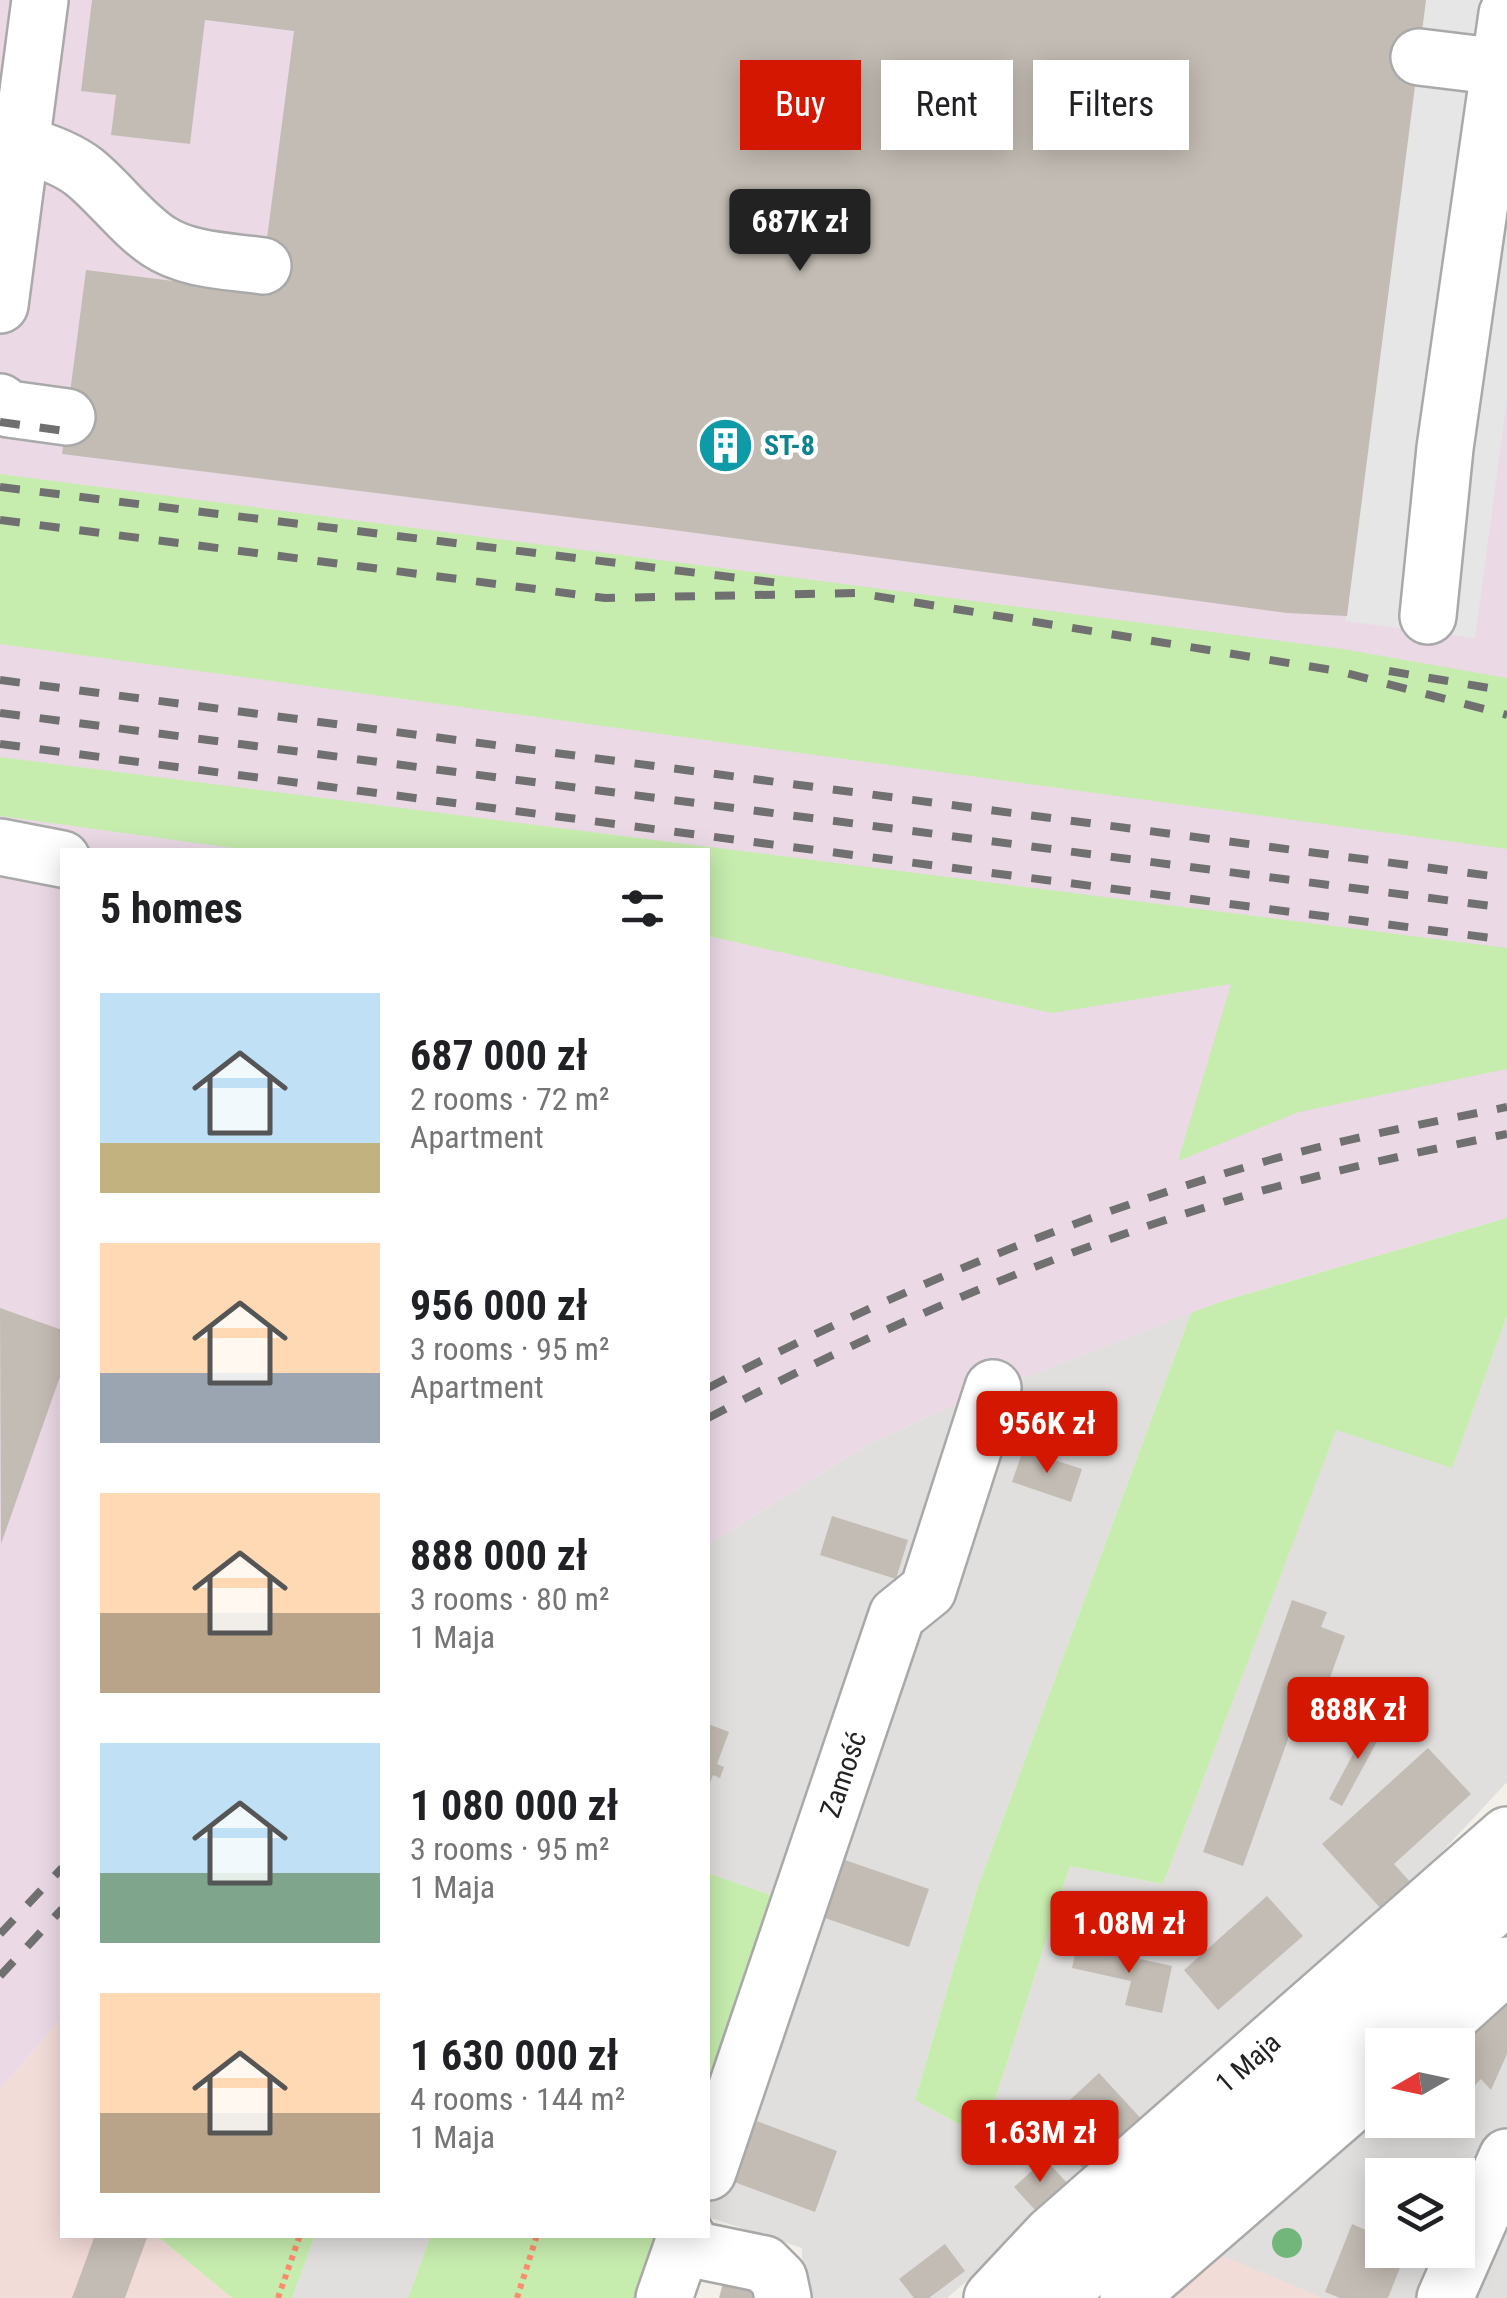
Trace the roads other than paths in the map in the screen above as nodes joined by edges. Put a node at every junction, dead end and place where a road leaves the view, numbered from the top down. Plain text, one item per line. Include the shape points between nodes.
1 (40, 0) edge
2 (1507, 14) edge
3 (1419, 57) dead end
4 (1500, 68) junction
5 (21, 144) junction
6 (263, 266) dead end
7 (0, 305) edge
8 (0, 402) edge
9 (67, 418) dead end
10 (1428, 616) dead end
11 (0, 847) edge
12 (60, 859) edge
13 (993, 1388) dead end
14 (1507, 1835) edge
15 (1507, 1896) edge
16 (1507, 1964) edge
17 (1437, 2028) edge
18 (1365, 2090) edge
19 (1507, 2156) edge
20 (710, 2166) edge
21 (684, 2241) edge
22 (1088, 2291) edge
23 (664, 2298) edge
24 (783, 2298) edge
25 (992, 2298) edge
26 (1444, 2298) edge

1 - 5 street
2 - 4 street
3 - 4 street
4 - 10 street via 1445,448
5 - 6 street via 83,171 160,243 193,256
5 - 7 street
8 - 9 street
11 - 12 street
13 - 20 street, Zamość via 928,1590 898,1615
14 - 25 street, 1 Maja via 1051,2235
15 - 22 street, 1 Maja
16 - 17 street
18 - 22 street, 1 Maja
19 - 26 street
21 - 23 street
21 - 24 street via 764,2264

